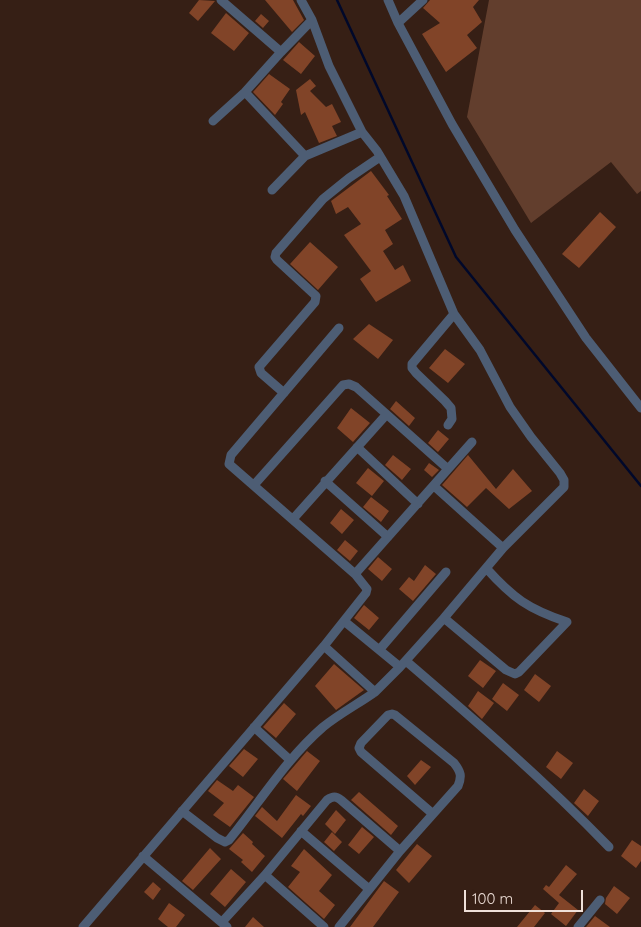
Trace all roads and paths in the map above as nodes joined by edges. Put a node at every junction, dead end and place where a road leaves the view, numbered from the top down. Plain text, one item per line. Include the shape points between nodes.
1 (221, 0) edge
2 (301, 0) edge
3 (388, 0) edge
4 (423, 0) edge
5 (312, 20) junction
6 (398, 23) junction
7 (281, 52) junction
8 (245, 92) junction
9 (213, 121) dead end
10 (362, 132) junction
11 (305, 156) junction
12 (380, 157) junction
13 (272, 190) dead end
14 (454, 314) junction
15 (340, 328) dead end
16 (284, 393) junction
17 (641, 408) edge
18 (386, 415) junction
19 (448, 425) dead end
20 (472, 442) dead end
21 (357, 447) junction
22 (448, 469) junction
23 (325, 481) junction
24 (254, 485) junction
25 (434, 486) junction
26 (418, 504) junction
27 (293, 519) junction
28 (388, 537) junction
29 (503, 548) junction
30 (486, 568) junction
31 (446, 572) dead end
32 (355, 574) junction
33 (444, 618) junction
34 (344, 621) junction
35 (324, 646) junction
36 (380, 649) junction
37 (403, 664) junction
38 (375, 692) junction
39 (254, 727) junction
40 (290, 760) junction
41 (182, 811) junction
42 (433, 814) junction
43 (301, 831) junction
44 (609, 847) dead end
45 (400, 851) junction
46 (143, 856) junction
47 (265, 875) junction
48 (369, 888) junction
49 (600, 900) dead end
50 (224, 925) edge
51 (83, 927) edge
52 (324, 927) edge
53 (339, 927) edge
54 (578, 927) edge

1 - 7 street
2 - 5 street
3 - 6 street
4 - 6 street
5 - 7 street
5 - 10 street via 328,66
6 - 17 street via 452,124 515,230 586,338
7 - 8 street
8 - 9 street
8 - 11 street
10 - 11 street
10 - 12 street
11 - 13 street
12 - 14 street via 404,196
12 - 16 street via 323,199 276,253 277,260 316,296 315,302 259,367 261,373
14 - 19 street via 412,364 416,373 451,408 452,419
14 - 29 street via 480,350 510,406 564,480 564,487
15 - 16 street
16 - 24 street via 229,459 229,464
18 - 21 street
18 - 22 street
18 - 24 street via 356,387 343,385
20 - 22 street
21 - 23 street
21 - 26 street
22 - 25 street
23 - 27 street
23 - 28 street
24 - 27 street
25 - 26 street
25 - 29 street
26 - 28 street
27 - 32 street
28 - 32 street
29 - 30 street
30 - 33 street
30 - 33 street via 514,597 529,607 567,622 514,674
31 - 36 street
32 - 34 street via 367,589
33 - 37 street
34 - 35 street
34 - 36 street
35 - 38 street
35 - 39 street
36 - 37 street
37 - 38 street
37 - 44 street via 502,743
38 - 40 street via 323,727
39 - 40 street
39 - 41 street
40 - 41 street via 225,842
41 - 46 street
42 - 42 street via 458,786 460,771 395,715 388,715 359,748
42 - 45 street
43 - 45 street via 332,796
43 - 47 street
43 - 48 street
45 - 48 street
46 - 50 street
46 - 51 street
47 - 50 street
47 - 52 street
48 - 53 street
49 - 54 street

